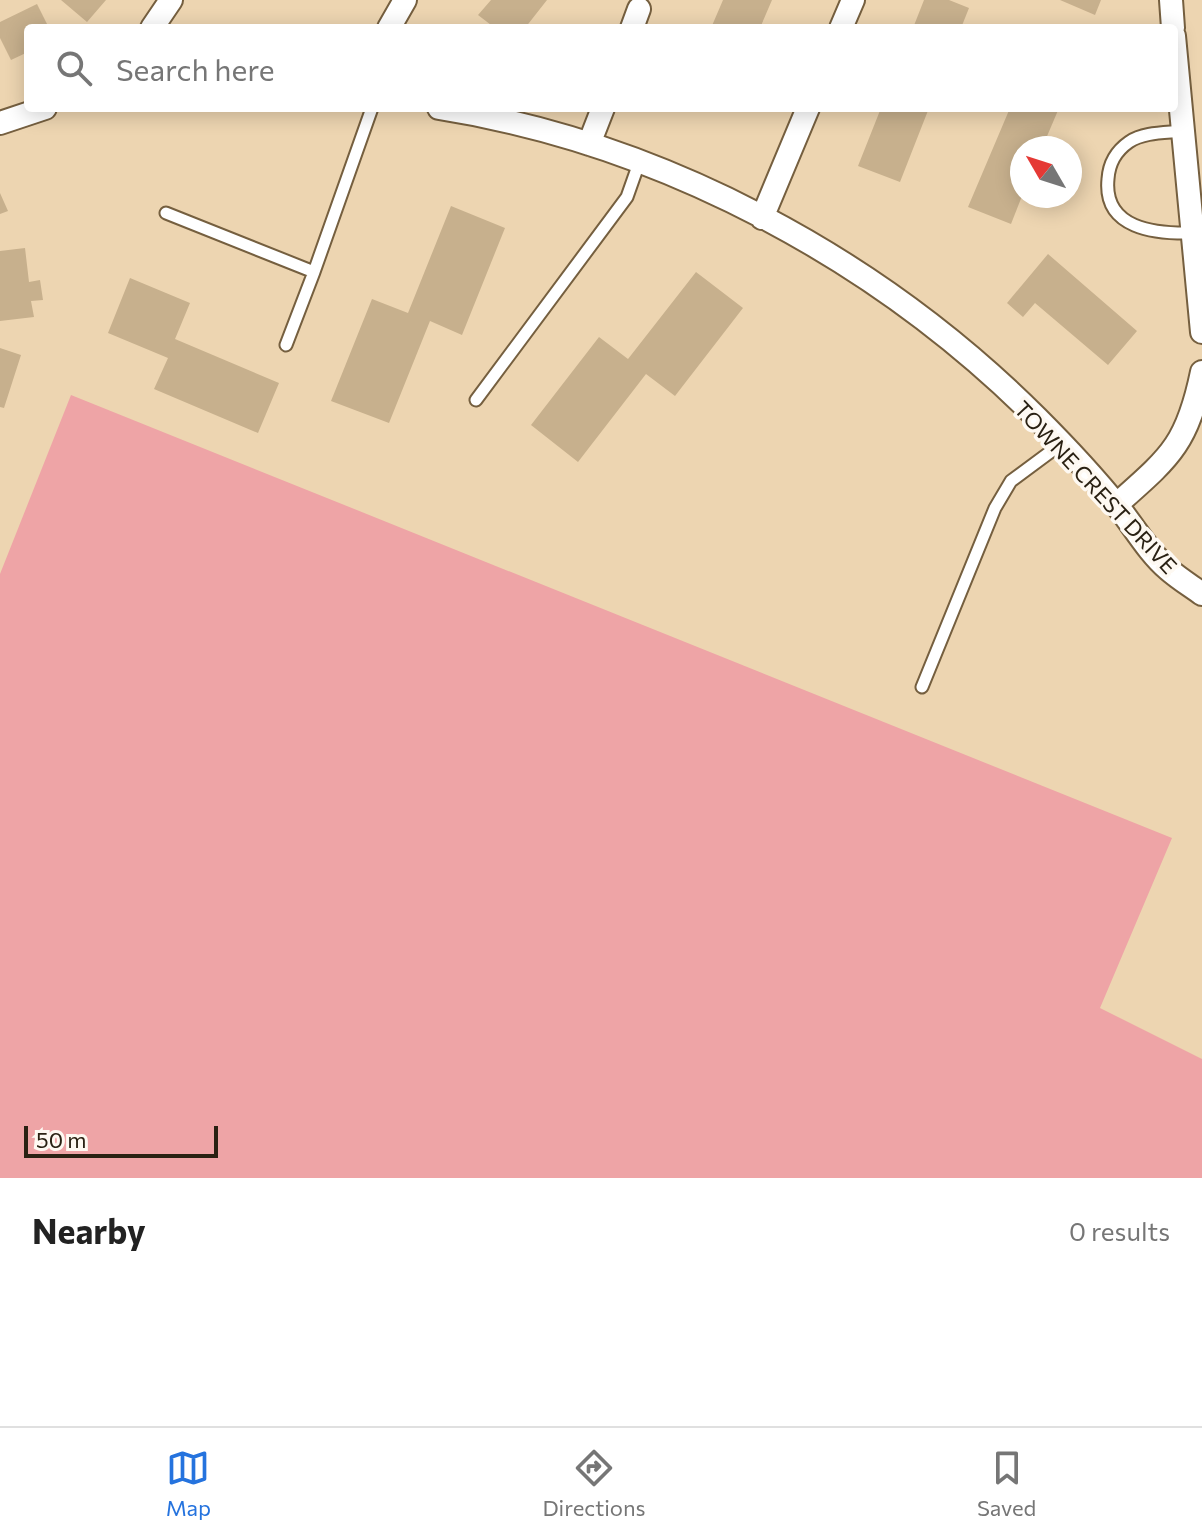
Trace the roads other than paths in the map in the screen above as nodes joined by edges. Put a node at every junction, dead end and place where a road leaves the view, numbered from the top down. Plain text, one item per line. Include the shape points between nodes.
1 (171, 0) edge
2 (405, 0) edge
3 (853, 0) edge
4 (1171, 0) edge
5 (155, 24) edge
6 (391, 24) edge
7 (843, 24) edge
8 (1173, 24) edge
9 (1178, 78) edge
10 (33, 112) edge
11 (371, 112) edge
12 (465, 112) edge
13 (601, 112) edge
14 (806, 112) edge
15 (0, 123) edge
16 (1183, 131) junction
17 (589, 144) junction
18 (639, 163) junction
19 (166, 213) dead end
20 (762, 218) junction
21 (1193, 233) junction
22 (314, 272) junction
23 (1202, 332) edge
24 (286, 345) dead end
25 (1202, 372) edge
26 (476, 400) dead end
27 (1061, 444) junction
28 (1116, 505) junction
29 (1202, 594) edge
30 (922, 687) dead end

1 - 5 street
2 - 6 street
3 - 7 street
4 - 8 street
9 - 16 street
10 - 15 street
11 - 22 lane
12 - 17 street, TOWNE CREST DRIVE
13 - 17 street
14 - 20 street
16 - 21 street
16 - 21 lane via 1130,141 1116,154 1107,190 1121,218 1140,229
17 - 18 street, TOWNE CREST DRIVE
18 - 20 street, TOWNE CREST DRIVE via 687,180
18 - 26 lane via 627,197
19 - 22 lane
20 - 27 street, TOWNE CREST DRIVE via 859,273 954,344
21 - 23 street
22 - 24 lane
25 - 28 street via 1193,415 1169,458
27 - 28 street, TOWNE CREST DRIVE
27 - 30 lane via 1011,481 995,508
28 - 29 street, TOWNE CREST DRIVE via 1166,568

